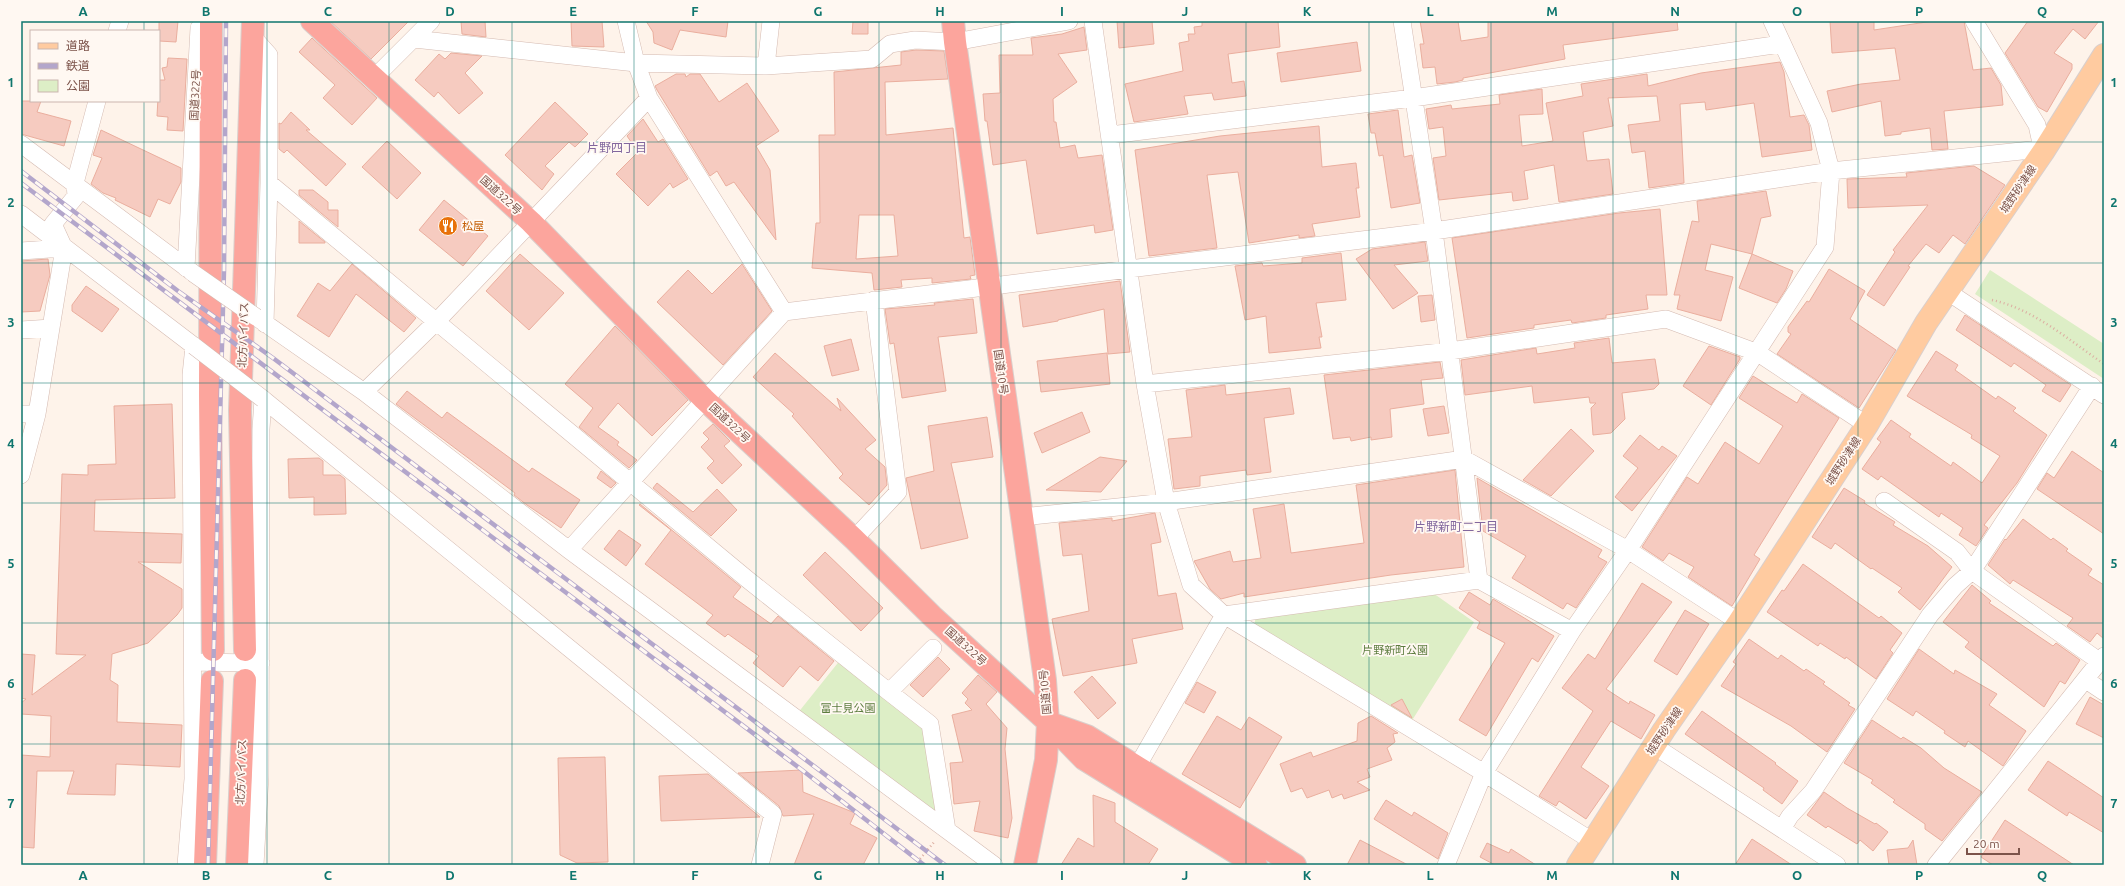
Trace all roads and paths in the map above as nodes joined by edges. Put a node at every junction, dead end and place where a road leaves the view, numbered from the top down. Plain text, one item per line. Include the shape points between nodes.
1 (206, 21) edge
2 (211, 21) edge
3 (312, 21) edge
4 (431, 21) edge
5 (626, 21) edge
6 (771, 21) edge
7 (953, 21) edge
8 (1069, 21) edge
9 (1093, 21) edge
10 (1402, 21) edge
11 (1772, 21) edge
12 (1974, 21) edge
13 (252, 28) edge
14 (414, 39) junction
15 (955, 42) junction
16 (1782, 44) junction
17 (2104, 55) edge
18 (636, 63) junction
19 (766, 66) junction
20 (373, 78) junction
21 (649, 98) junction
22 (1413, 98) junction
23 (97, 102) edge
24 (1110, 135) junction
25 (21, 144) edge
26 (2044, 152) junction
27 (1831, 171) junction
28 (75, 183) junction
29 (269, 183) junction
30 (21, 214) edge
31 (531, 222) junction
32 (1434, 231) junction
33 (64, 248) junction
34 (21, 251) edge
35 (189, 270) junction
36 (1130, 270) junction
37 (989, 286) junction
38 (1948, 292) junction
39 (1986, 299) dead end
40 (874, 300) junction
41 (784, 312) junction
42 (261, 321) junction
43 (437, 321) junction
44 (51, 328) junction
45 (21, 330) edge
46 (194, 346) junction
47 (1450, 350) junction
48 (1758, 353) junction
49 (2104, 364) edge
50 (1145, 384) junction
51 (2098, 390) edge
52 (364, 392) junction
53 (263, 399) junction
54 (704, 399) junction
55 (29, 414) edge
56 (1867, 425) junction
57 (1464, 459) junction
58 (21, 475) edge
59 (631, 481) junction
60 (1884, 501) dead end
61 (1166, 502) junction
62 (1022, 517) junction
63 (854, 539) junction
64 (569, 550) junction
65 (1628, 550) junction
66 (1972, 571) junction
67 (1479, 580) junction
68 (1224, 615) junction
69 (1739, 622) junction
70 (1572, 631) junction
71 (933, 648) dead end
72 (213, 650) dead end
73 (253, 656) junction
74 (2102, 658) edge
75 (193, 662) junction
76 (245, 680) dead end
77 (2086, 680) junction
78 (212, 681) dead end
79 (889, 692) junction
80 (2104, 692) edge
81 (1048, 722) junction
82 (1654, 746) junction
83 (1136, 767) junction
84 (1484, 773) junction
85 (1782, 829) junction
86 (947, 830) junction
87 (1592, 841) junction
88 (186, 865) edge
89 (205, 865) edge
90 (237, 865) edge
91 (255, 865) edge
92 (760, 865) edge
93 (915, 865) edge
94 (994, 865) edge
95 (1025, 865) edge
96 (1256, 865) edge
97 (1295, 865) edge
98 (1446, 865) edge
99 (1578, 865) edge
100 (1837, 865) edge
101 (1936, 865) edge

1 - 35 street, 国道322号 via 199,28
2 - 72 highway via 210,380
3 - 20 highway, 国道322号
4 - 14 street
5 - 18 street
6 - 19 street
7 - 15 highway, 国道10号
8 - 15 street
9 - 24 street
10 - 22 street
11 - 16 street
12 - 26 street via 2038,125
13 - 29 street via 269,55
13 - 73 highway, 北方バイパス via 240,410
14 - 18 street
14 - 20 street
15 - 19 street via 915,40 890,44 872,59
15 - 37 highway, 国道10号
16 - 22 street
16 - 27 street via 1819,123
17 - 26 main road, 城野砂津線
18 - 19 street
18 - 21 street
20 - 31 highway, 国道322号
21 - 31 street
21 - 41 street
22 - 24 street
22 - 32 street
23 - 28 street
24 - 36 street
25 - 28 street
26 - 27 street via 2031,150
26 - 38 main road, 城野砂津線
27 - 32 street
27 - 48 street via 1825,247
28 - 33 street via 76,196 53,224
28 - 35 street
29 - 42 street
29 - 43 street
30 - 33 street
31 - 43 street
31 - 54 highway, 国道322号
32 - 36 street
32 - 47 street
33 - 34 street
33 - 44 street
33 - 46 street
35 - 42 street, bridge
36 - 37 street
36 - 50 street
37 - 40 street
37 - 62 highway, 国道10号
38 - 51 street
38 - 56 main road, 城野砂津線 via 1926,324
39 - 49 path via 2006,303 2043,323
40 - 41 street
40 - 63 street via 898,492
41 - 54 street
42 - 52 street
43 - 52 street
43 - 59 street
44 - 45 street
44 - 55 street
46 - 53 street, bridge
46 - 75 street via 191,375
47 - 48 street via 1666,319
47 - 50 street
47 - 57 street
48 - 56 street
48 - 65 street
50 - 61 street
51 - 66 street
52 - 64 street
53 - 73 street
53 - 92 street via 774,814
54 - 59 street
54 - 63 highway, 国道322号
55 - 58 street
56 - 69 main road, 城野砂津線
57 - 61 street
57 - 65 street
57 - 67 street
59 - 64 street
59 - 79 street via 747,579
60 - 66 street via 1957,552
61 - 62 street
61 - 68 street via 1191,585
62 - 81 highway, 国道10号 via 1042,658
63 - 81 highway, 国道322号 via 932,616
64 - 86 street
65 - 69 street
65 - 70 street
66 - 74 street
66 - 85 street via 1930,615 1817,784
67 - 68 street
67 - 70 street
68 - 83 street
68 - 84 street
69 - 82 main road, 城野砂津線
70 - 84 street
71 - 79 street
73 - 75 street
73 - 91 street via 260,776
74 - 77 street
75 - 88 street via 193,778
76 - 90 highway, 北方バイパス
77 - 80 street
77 - 101 street
78 - 89 highway
79 - 86 street via 930,724
81 - 83 highway, 国道10号 via 1087,736
81 - 95 highway via 1045,763
81 - 96 highway, 国道10号 via 1084,759
82 - 85 street
82 - 87 main road, 城野砂津線
83 - 97 highway, 国道10号
84 - 87 street
84 - 98 street
85 - 100 street
86 - 93 path
86 - 94 street
87 - 99 main road, 城野砂津線

